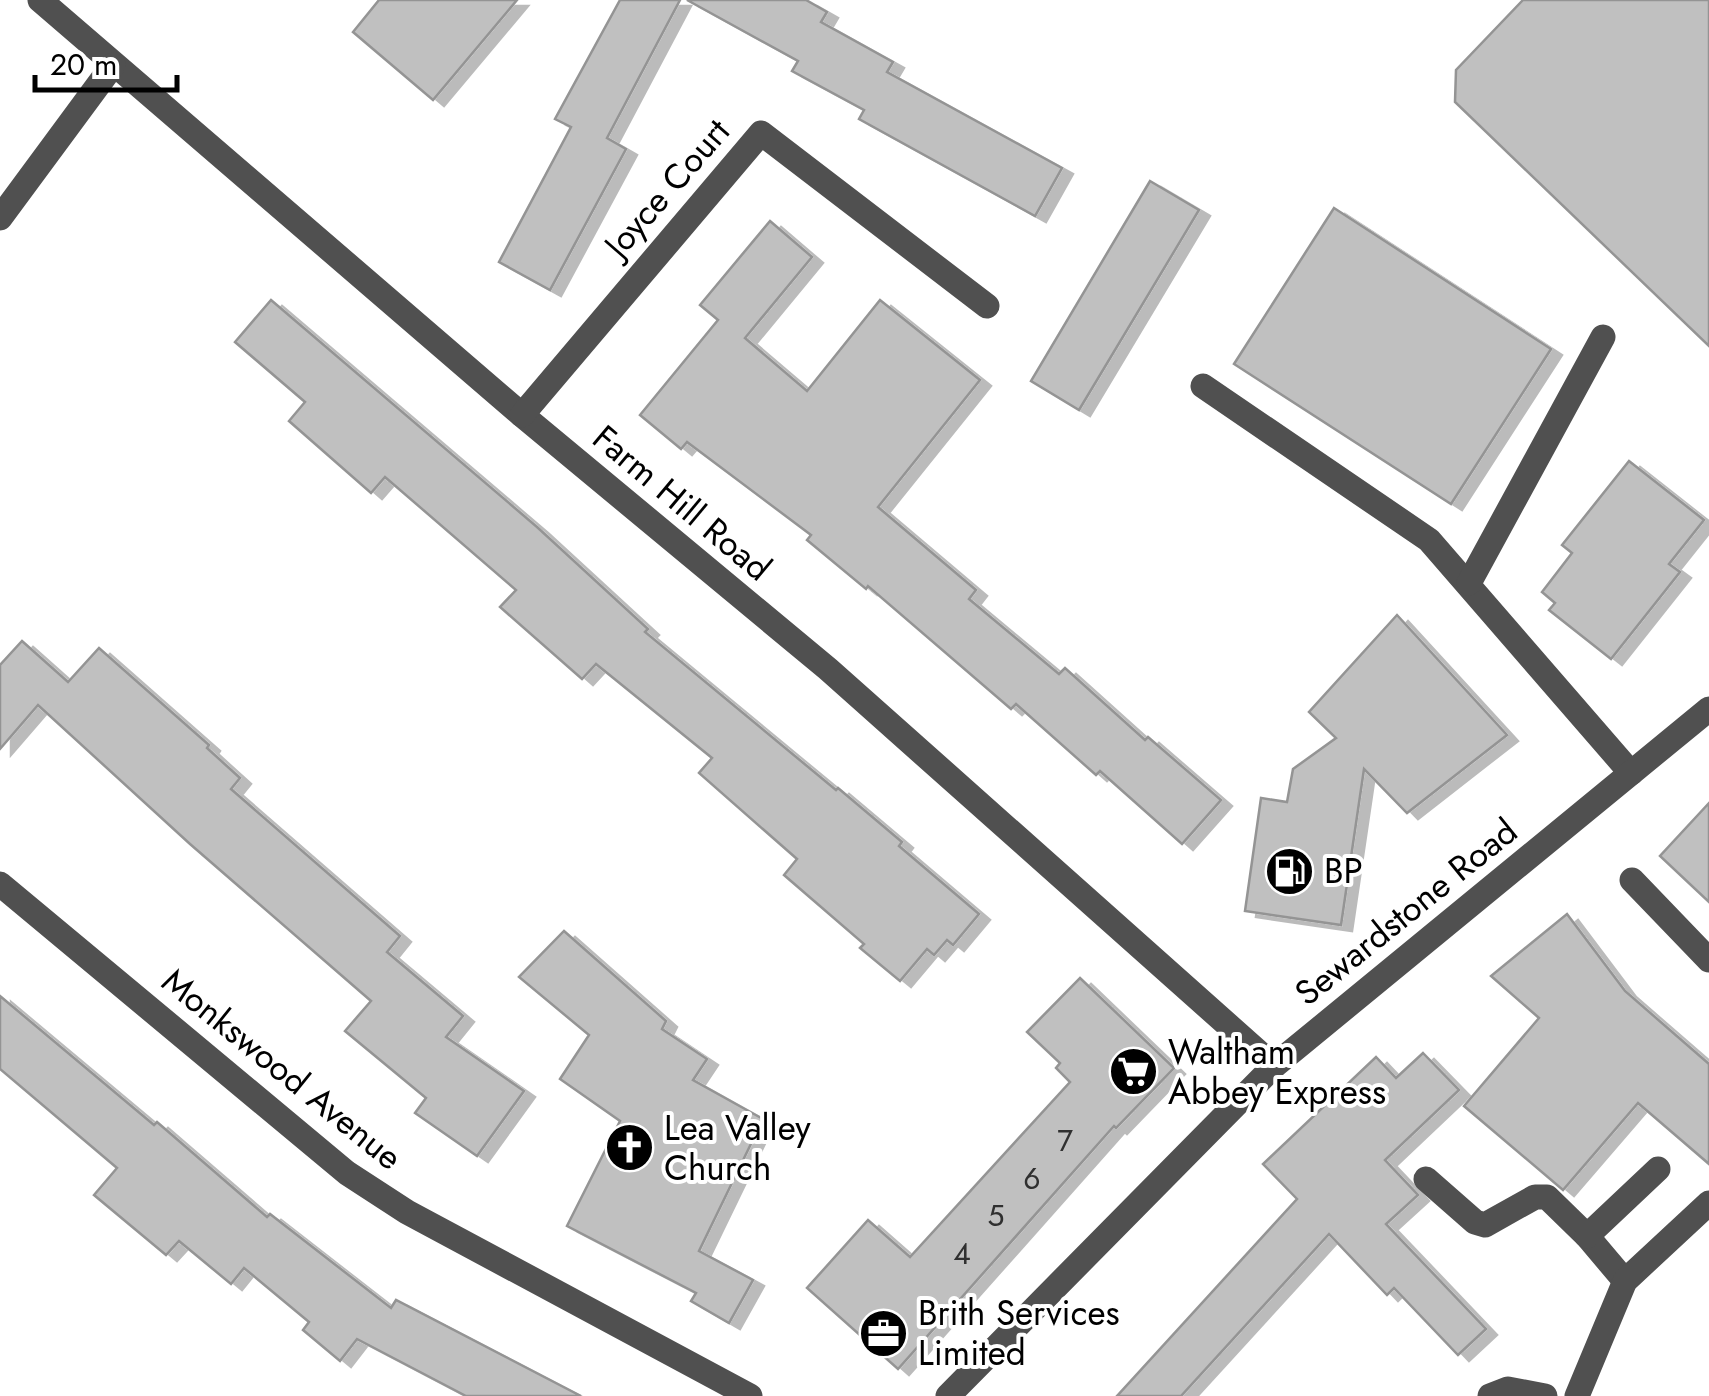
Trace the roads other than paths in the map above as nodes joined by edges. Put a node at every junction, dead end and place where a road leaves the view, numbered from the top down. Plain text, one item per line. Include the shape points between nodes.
1 (40, 0) edge
2 (113, 65) junction
3 (0, 218) edge
4 (987, 306) dead end
5 (1603, 337) dead end
6 (1203, 386) dead end
7 (522, 415) junction
8 (1469, 583) junction
9 (1709, 709) edge
10 (1631, 773) junction
11 (1632, 880) dead end
12 (0, 884) edge
13 (1709, 960) edge
14 (1274, 1066) junction
15 (1658, 1168) dead end
16 (1426, 1179) dead end
17 (1709, 1203) edge
18 (1587, 1236) junction
19 (1624, 1281) junction
20 (750, 1396) edge
21 (948, 1396) edge
22 (1490, 1396) edge
23 (1545, 1396) edge
24 (1577, 1396) edge

1 - 2 street, Farm Hill Road
2 - 3 street
2 - 7 street, Farm Hill Road
4 - 7 street, Joyce Court via 761,133
5 - 8 street
6 - 8 street via 1429,540
7 - 14 street, Farm Hill Road via 828,669
8 - 10 street
9 - 10 street, Sewardstone Road
10 - 14 street, Sewardstone Road
11 - 13 street
12 - 20 street, Monkswood Avenue via 347,1173 407,1212
14 - 21 street, Sewardstone Road
15 - 18 street
16 - 18 street via 1485,1226 1535,1197 1547,1197
17 - 19 street
18 - 19 street
19 - 24 street
22 - 23 street via 1508,1389

